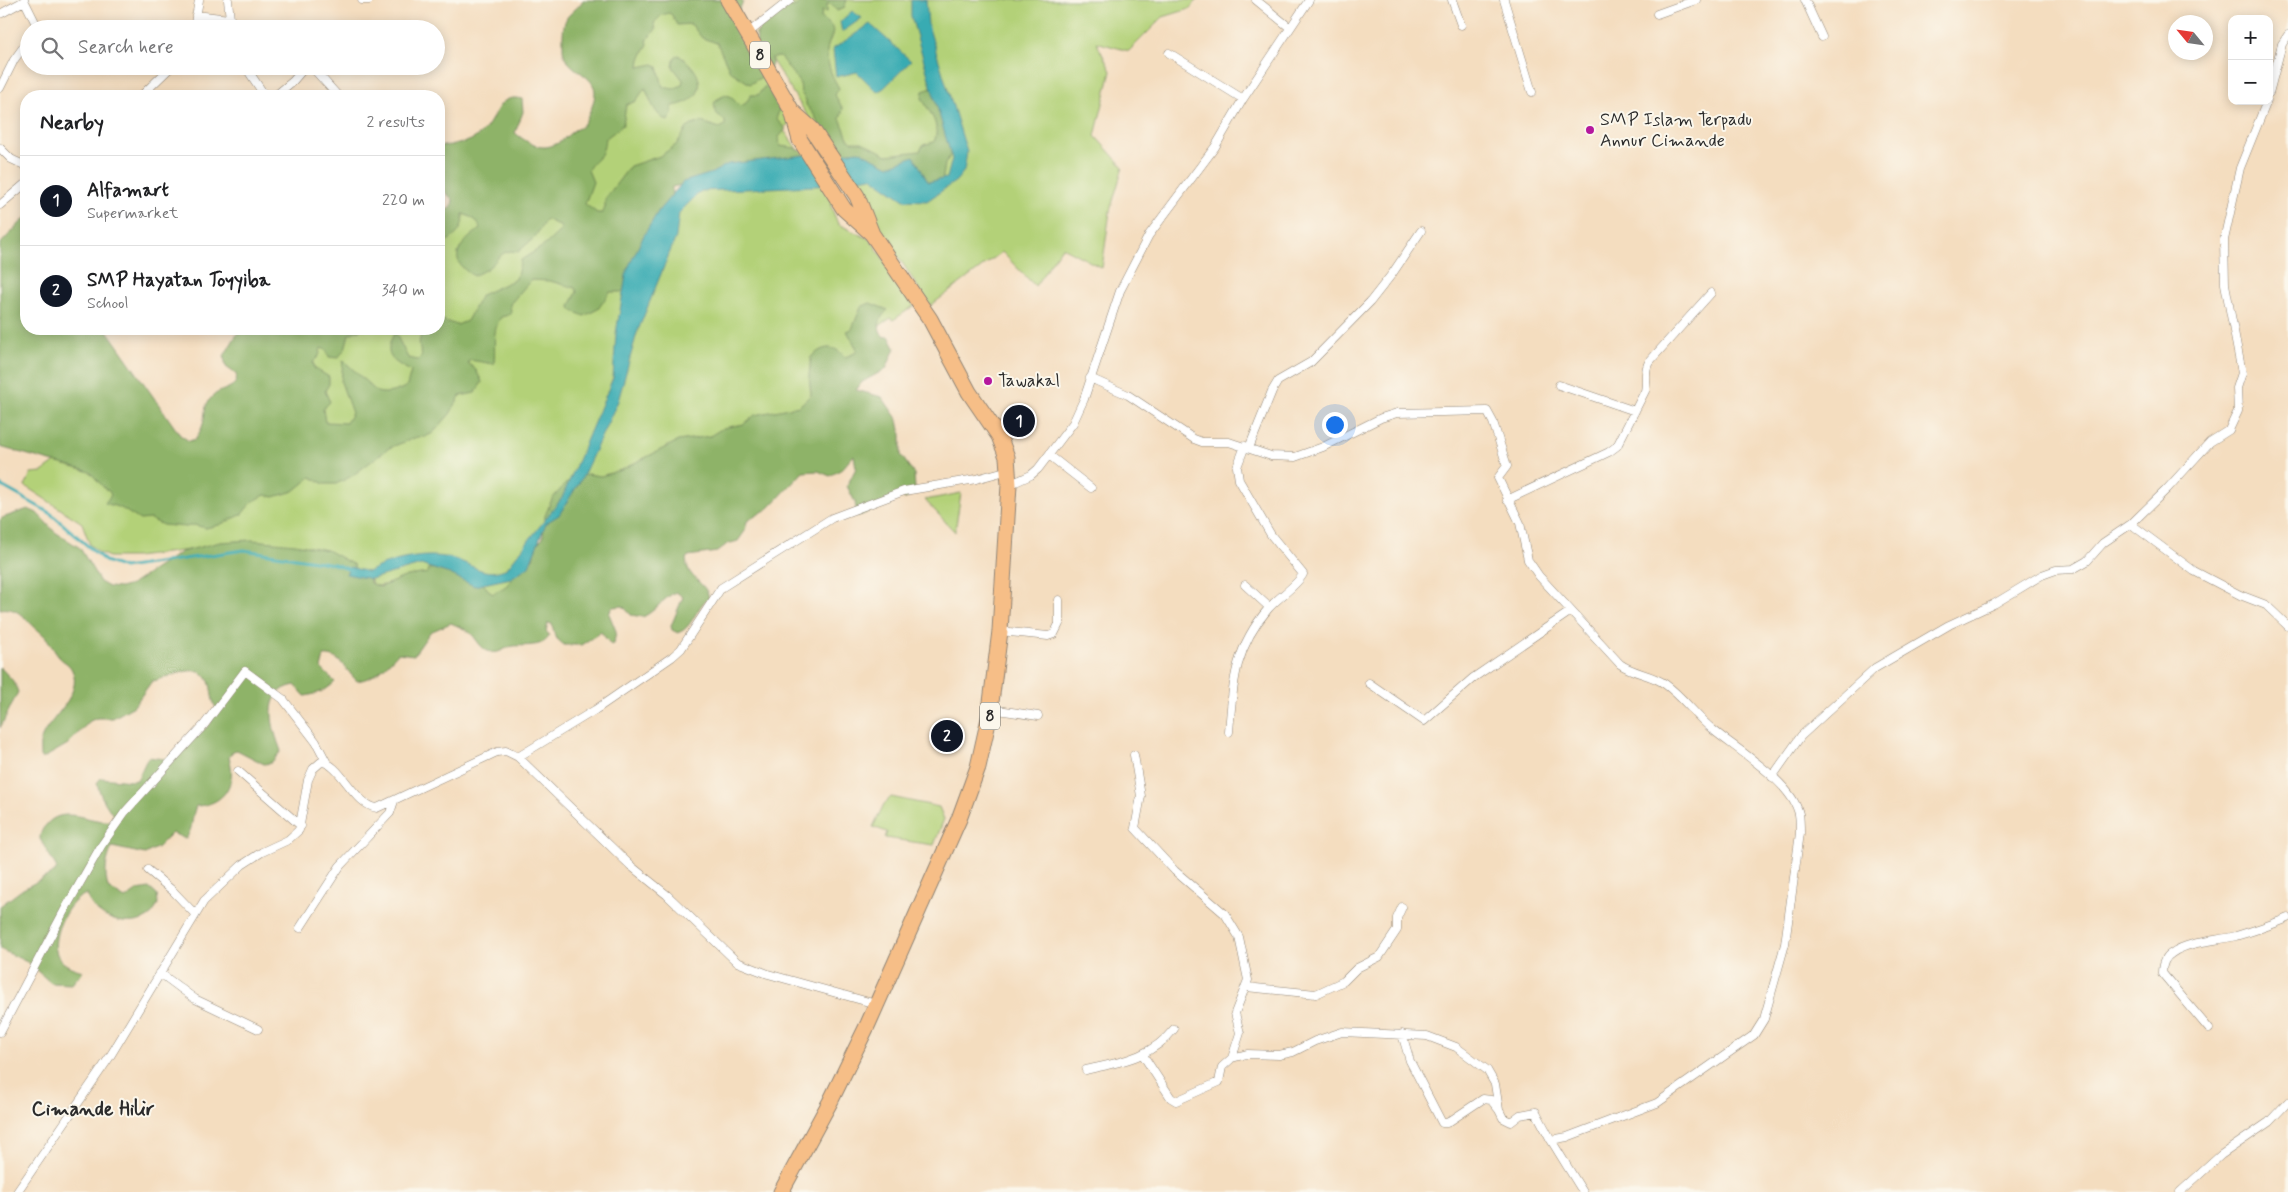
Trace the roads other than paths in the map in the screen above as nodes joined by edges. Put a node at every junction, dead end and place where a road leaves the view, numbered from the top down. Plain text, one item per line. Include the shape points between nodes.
1 (24, 0) edge
2 (199, 0) edge
3 (228, 0) edge
4 (362, 0) edge
5 (369, 0) edge
6 (728, 0) edge
7 (790, 0) edge
8 (1256, 0) edge
9 (1309, 0) edge
10 (1452, 0) edge
11 (1504, 0) edge
12 (1696, 0) edge
13 (1805, 0) edge
14 (2, 14) dead end
15 (1657, 14) dead end
16 (196, 15) junction
17 (229, 19) joint
18 (34, 20) edge
19 (195, 20) edge
20 (1461, 25) dead end
21 (1289, 27) junction
22 (748, 34) junction
23 (2288, 35) edge
24 (1822, 37) dead end
25 (20, 52) edge
26 (1169, 53) dead end
27 (162, 75) edge
28 (251, 75) edge
29 (299, 75) edge
30 (320, 75) edge
31 (2273, 78) edge
32 (0, 88) edge
33 (146, 90) edge
34 (261, 90) edge
35 (283, 90) edge
36 (333, 90) edge
37 (1532, 92) dead end
38 (1243, 98) junction
39 (2265, 105) edge
40 (792, 111) junction
41 (0, 148) edge
42 (20, 163) edge
43 (20, 188) edge
44 (0, 204) edge
45 (1421, 231) dead end
46 (872, 234) junction
47 (1710, 293) dead end
48 (1090, 378) junction
49 (1559, 385) dead end
50 (1636, 411) junction
51 (1247, 447) junction
52 (1049, 455) junction
53 (1009, 478) junction
54 (1091, 488) dead end
55 (1507, 500) junction
56 (2131, 524) junction
57 (1245, 585) dead end
58 (1059, 600) dead end
59 (1269, 607) junction
60 (1571, 611) junction
61 (2288, 626) edge
62 (1000, 631) junction
63 (1369, 683) dead end
64 (991, 709) junction
65 (1038, 716) dead end
66 (1229, 732) dead end
67 (1134, 755) dead end
68 (518, 757) junction
69 (327, 763) junction
70 (238, 771) dead end
71 (1772, 777) junction
72 (394, 801) junction
73 (301, 826) junction
74 (148, 870) dead end
75 (1402, 906) dead end
76 (195, 914) junction
77 (2288, 918) edge
78 (300, 928) dead end
79 (160, 973) junction
80 (1246, 987) junction
81 (876, 1004) junction
82 (258, 1029) dead end
83 (1174, 1029) dead end
84 (2209, 1029) dead end
85 (0, 1032) edge
86 (1402, 1034) junction
87 (1143, 1055) junction
88 (1232, 1058) junction
89 (1086, 1070) dead end
90 (2288, 1102) edge
91 (1499, 1110) junction
92 (1551, 1140) junction
93 (17, 1192) edge
94 (781, 1192) edge
95 (1583, 1192) edge
96 (2180, 1192) edge

1 - 14 street
1 - 18 street
2 - 16 street
3 - 17 street
4 - 5 street
6 - 22 highway, 8
7 - 22 street
8 - 21 street
9 - 21 street
10 - 20 street
11 - 37 street
12 - 15 street
13 - 24 street
16 - 17 street
16 - 19 street
21 - 38 street
22 - 40 highway, 8
23 - 31 street via 2282,44
25 - 32 street
26 - 38 street
27 - 33 street
28 - 34 street
29 - 35 street
30 - 36 street
38 - 48 street via 1215,147 1150,235 1120,291
39 - 56 street via 2240,168 2224,240 2225,284 2242,368 2237,388 2238,411 2229,430 2210,442
40 - 46 highway, 8 via 812,129 857,196
40 - 46 highway, 8 via 800,140 844,209
41 - 42 street
43 - 44 street
45 - 51 street via 1370,302 1311,362 1278,381
46 - 53 highway, 8 via 930,319 969,392 995,430 1003,446
47 - 50 street via 1649,362 1644,372 1647,385
48 - 51 street via 1128,395 1194,439
48 - 52 street via 1079,413
49 - 50 street
50 - 55 street via 1622,437 1609,452
51 - 55 street via 1271,456 1295,457 1317,450 1389,415 1485,410 1491,417 1506,462 1506,469 1498,478
51 - 59 street via 1237,467 1239,480 1271,535 1304,574
52 - 53 street via 1030,475
52 - 54 street
53 - 62 highway, 8
53 - 68 street via 976,479 904,491 832,518 726,584 672,657 589,714
55 - 60 street via 1520,523 1531,565
56 - 61 street via 2194,571 2240,595 2266,604
56 - 71 street via 2073,569 2042,575 1875,668 1801,736
57 - 59 street
58 - 62 street via 1059,624 1054,634
59 - 66 street via 1242,647 1236,663
60 - 63 street via 1473,678 1427,720 1420,720
60 - 71 street via 1620,664 1664,683 1712,729
62 - 64 highway, 8
64 - 65 street
64 - 81 highway, 8 via 978,767 959,818
67 - 80 street via 1141,796 1135,828 1175,871 1233,924 1248,972
68 - 72 street via 506,751 497,752
68 - 81 street via 737,962 768,974
69 - 72 street via 372,807
69 - 73 street via 318,764 310,774
69 - 85 street via 316,742 282,699 245,671 204,725 125,812 101,846
70 - 73 street
71 - 92 street via 1797,809 1800,833 1785,944 1761,1026 1748,1039 1657,1103
72 - 78 street via 390,813 340,866
73 - 76 street via 293,836 262,852 229,876
74 - 76 street
75 - 80 street via 1397,930 1378,957 1326,991 1316,994
76 - 79 street
77 - 84 street via 2237,936 2187,946 2171,953 2165,960 2162,973
79 - 82 street via 195,999
79 - 93 street via 109,1058
80 - 88 street via 1235,1013 1240,1033
81 - 94 highway, 8 via 844,1076
83 - 87 street via 1161,1044
86 - 88 street via 1342,1032 1293,1052 1247,1054
86 - 91 street via 1443,1040 1479,1063 1495,1084
86 - 91 street via 1410,1060 1442,1123 1483,1100 1491,1100
87 - 88 street via 1176,1101 1219,1082 1222,1067
87 - 89 street
90 - 96 street via 2270,1122 2220,1155
91 - 92 street via 1508,1122 1524,1114 1538,1113
92 - 95 street

